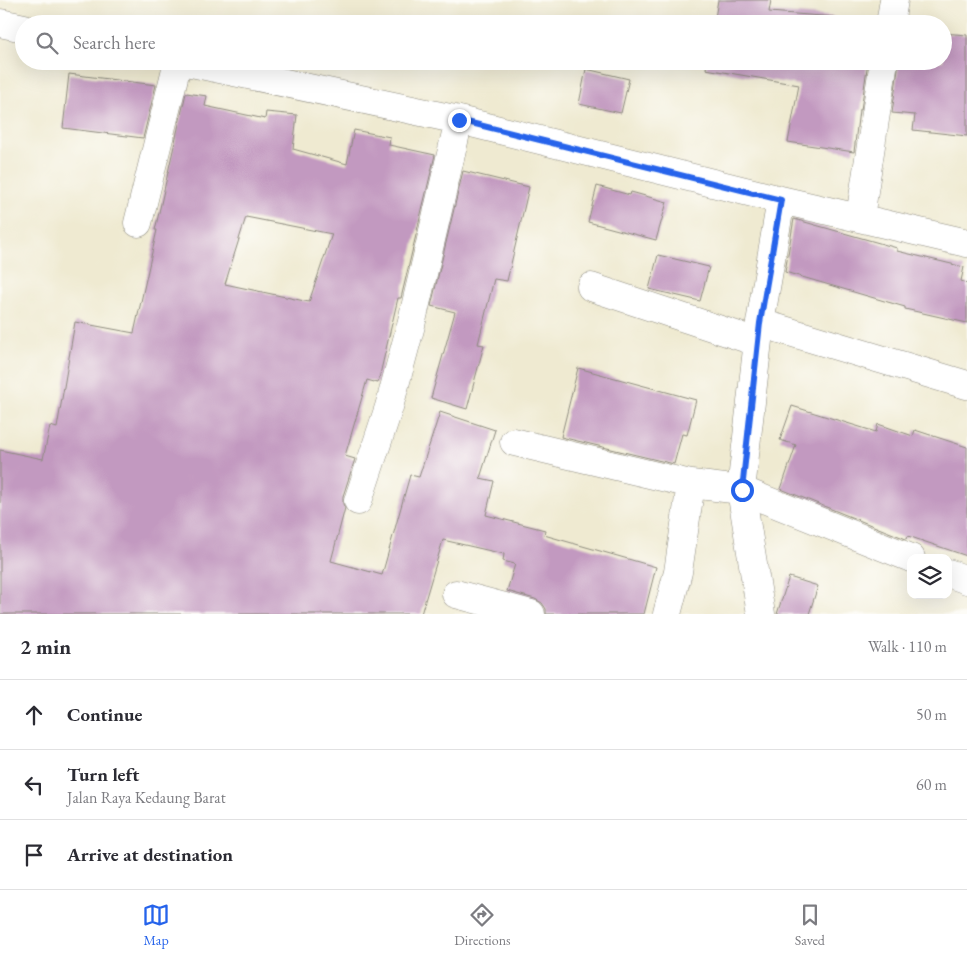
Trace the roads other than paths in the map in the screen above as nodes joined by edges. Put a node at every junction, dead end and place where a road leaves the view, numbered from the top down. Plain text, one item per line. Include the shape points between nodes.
1 (894, 0) edge
2 (892, 15) edge
3 (0, 23) edge
4 (15, 26) edge
5 (176, 70) edge
6 (224, 70) edge
7 (883, 70) edge
8 (459, 120) junction
9 (781, 200) junction
10 (860, 218) junction
11 (138, 223) dead end
12 (967, 243) edge
13 (591, 287) dead end
14 (759, 333) junction
15 (967, 385) edge
16 (514, 442) dead end
17 (691, 484) junction
18 (742, 490) junction
19 (358, 501) dead end
20 (907, 556) edge
21 (952, 574) edge
22 (967, 580) edge
23 (456, 594) dead end
24 (532, 614) edge
25 (667, 614) edge
26 (761, 614) edge

1 - 2 street
3 - 4 street
5 - 11 street
6 - 8 street
7 - 10 street
8 - 9 street
8 - 19 street via 389,408
9 - 10 street
9 - 14 street
10 - 12 street
13 - 14 street
14 - 15 street
14 - 18 street
16 - 17 street
17 - 18 street
17 - 25 street via 678,572
18 - 20 street
18 - 26 street
21 - 22 street
23 - 24 street

